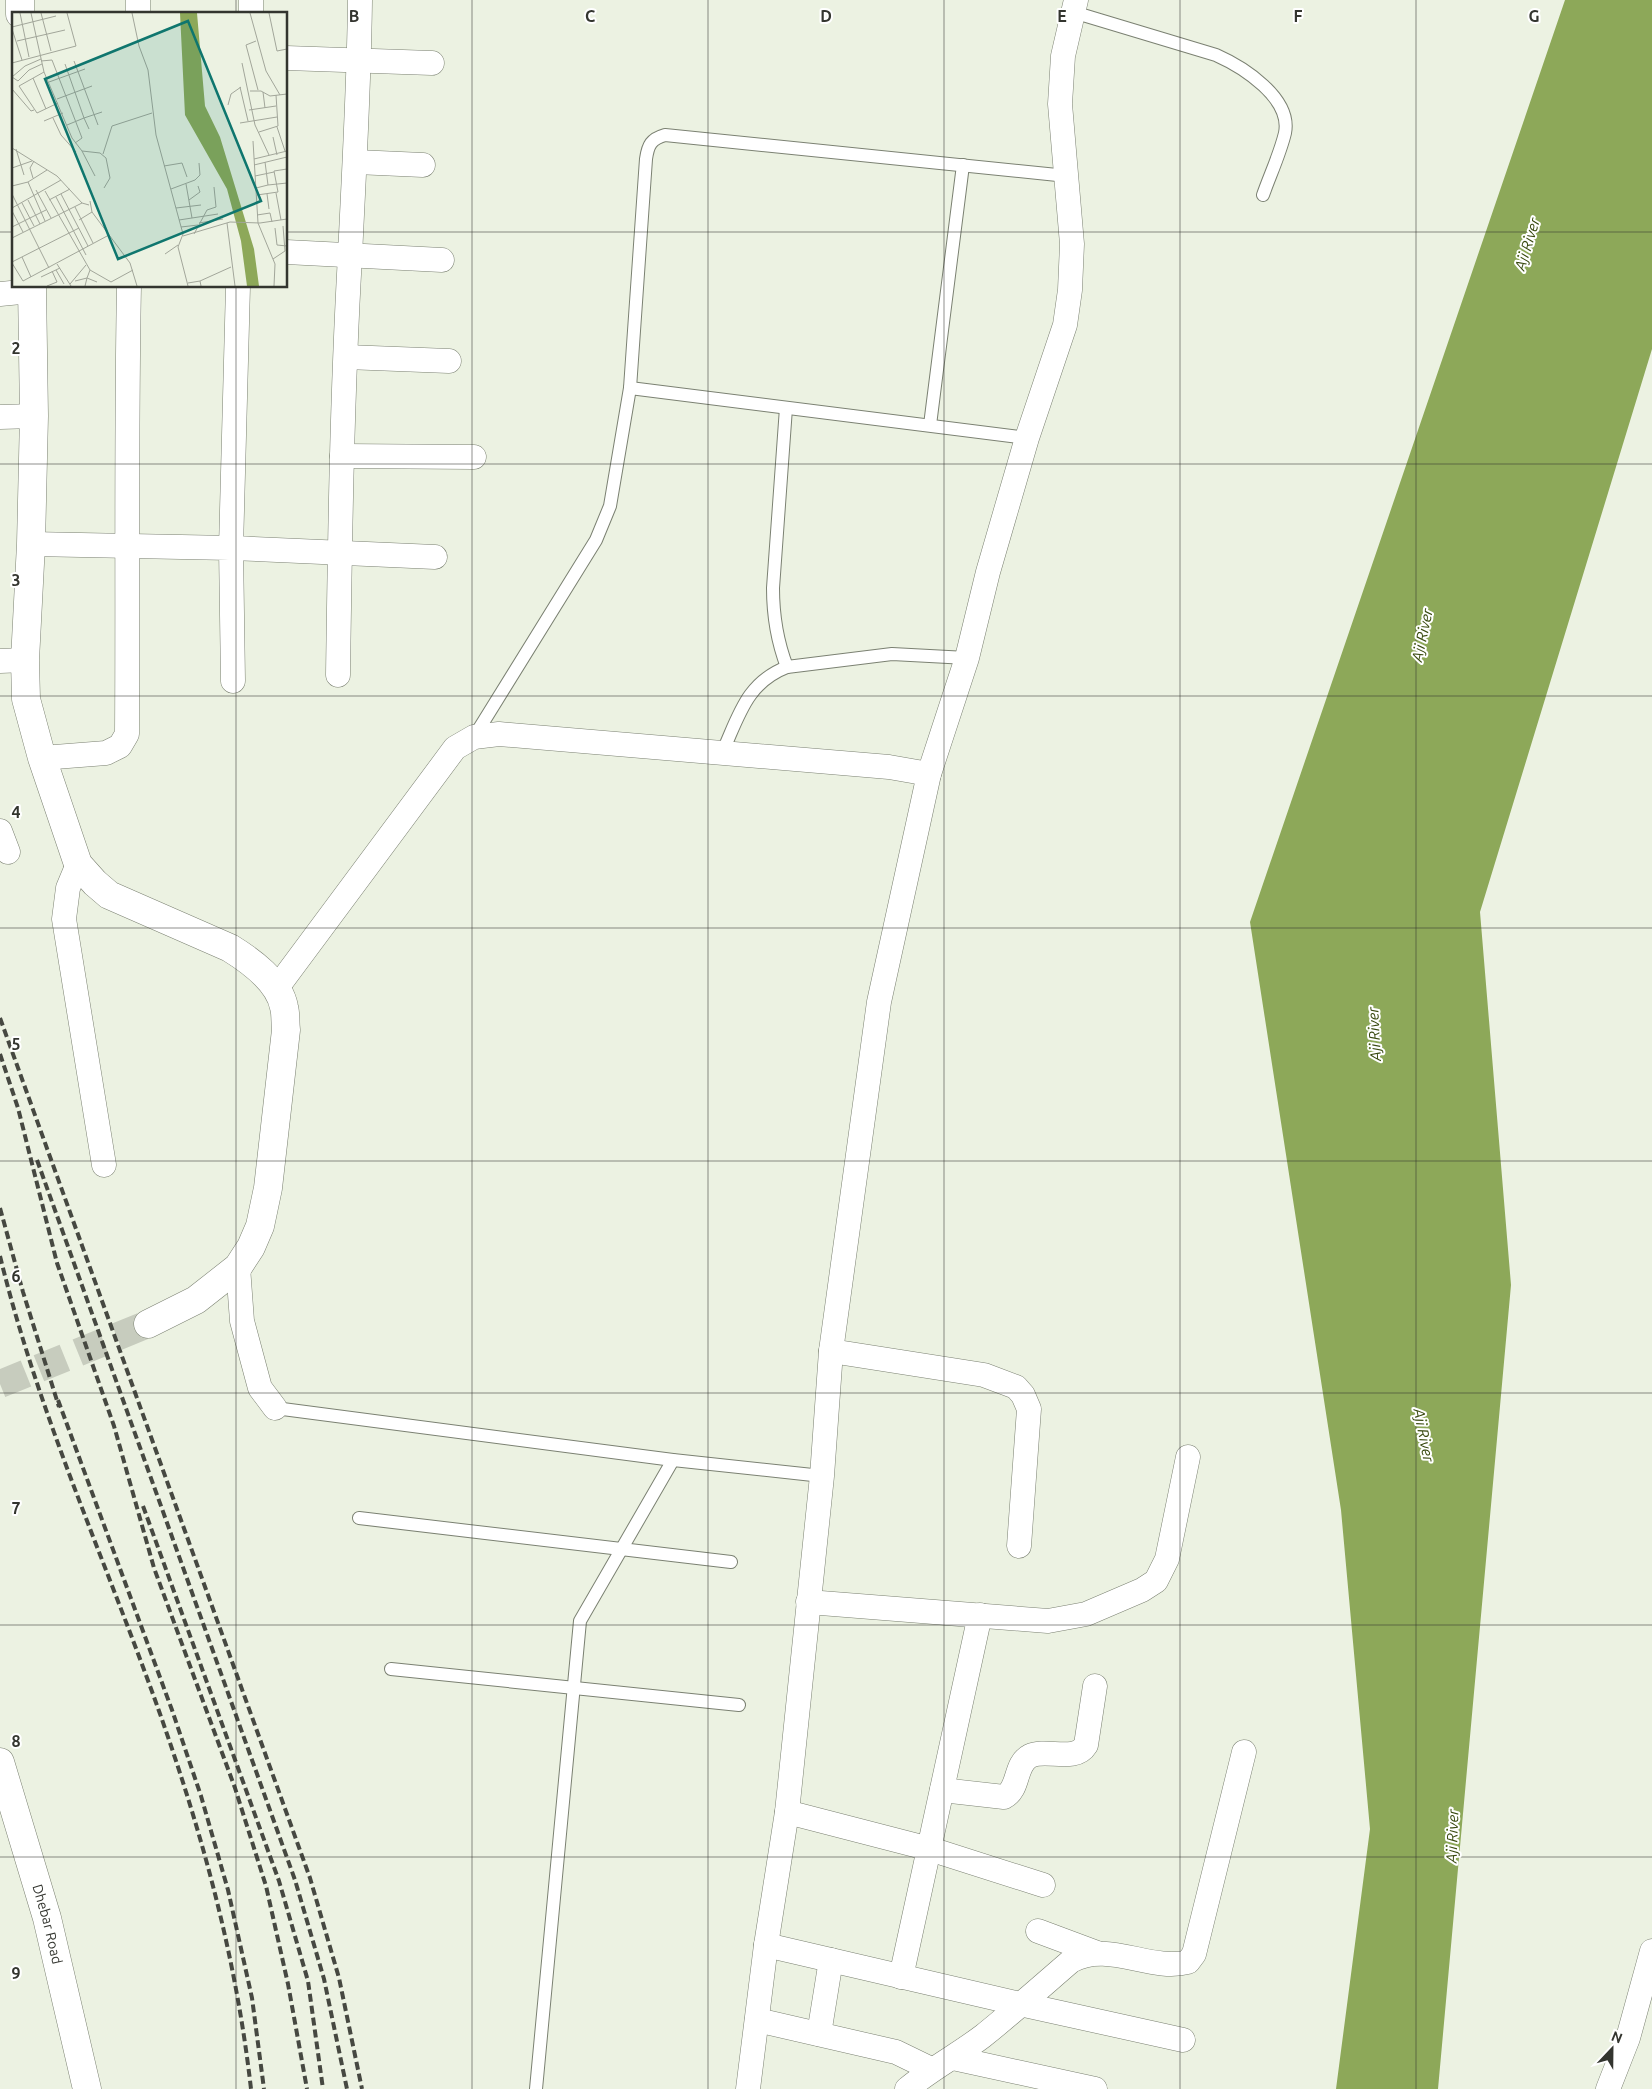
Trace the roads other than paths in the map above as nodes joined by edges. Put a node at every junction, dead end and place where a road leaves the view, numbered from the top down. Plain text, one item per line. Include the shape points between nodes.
1 (360, 0) edge
2 (1074, 6) edge
3 (288, 58) edge
4 (360, 61) junction
5 (432, 63) dead end
6 (356, 162) junction
7 (424, 165) dead end
8 (963, 165) junction
9 (1067, 176) junction
10 (1263, 195) dead end
11 (288, 252) edge
12 (350, 257) junction
13 (442, 260) dead end
14 (129, 288) edge
15 (238, 288) edge
16 (32, 289) edge
17 (0, 294) edge
18 (346, 357) junction
19 (449, 361) dead end
20 (630, 388) junction
21 (786, 408) junction
22 (34, 416) junction
23 (0, 417) edge
24 (930, 425) junction
25 (1027, 438) junction
26 (342, 456) junction
27 (474, 457) dead end
28 (31, 544) junction
29 (128, 547) junction
30 (231, 548) junction
31 (340, 553) junction
32 (435, 557) dead end
33 (967, 658) junction
34 (13, 660) edge
35 (787, 667) junction
36 (338, 675) dead end
37 (233, 681) dead end
38 (474, 738) junction
39 (722, 753) junction
40 (42, 758) junction
41 (929, 774) junction
42 (78, 864) junction
43 (276, 989) junction
44 (104, 1165) dead end
45 (238, 1267) junction
46 (148, 1324) tunnel mouth
47 (831, 1351) junction
48 (275, 1408) joint
49 (1188, 1457) dead end
50 (672, 1460) junction
51 (822, 1476) junction
52 (359, 1518) dead end
53 (1019, 1546) dead end
54 (621, 1550) junction
55 (731, 1562) dead end
56 (808, 1602) junction
57 (980, 1615) junction
58 (391, 1669) dead end
59 (1095, 1686) dead end
60 (574, 1688) junction
61 (739, 1705) dead end
62 (1244, 1752) dead end
63 (0, 1762) edge
64 (942, 1790) junction
65 (7, 1812) edge
66 (787, 1812) junction
67 (930, 1849) junction
68 (1043, 1885) dead end
69 (1038, 1931) dead end
70 (766, 1945) junction
71 (1652, 1951) edge
72 (1097, 1953) junction
73 (831, 1960) junction
74 (901, 1976) junction
75 (1020, 2004) junction
76 (1644, 2014) edge
77 (757, 2020) junction
78 (819, 2034) junction
79 (1183, 2040) dead end
80 (953, 2058) junction
81 (931, 2069) junction
82 (86, 2089) edge
83 (536, 2089) edge
84 (748, 2089) edge
85 (907, 2089) edge
86 (1094, 2089) edge
87 (1608, 2089) edge

1 - 4 street
2 - 9 street via 1063,56 1060,104
2 - 10 lane via 1232,62 1272,94 1285,121 1285,133
3 - 4 street
4 - 5 street
4 - 6 street
6 - 7 street
6 - 12 street
8 - 9 lane
8 - 20 lane via 665,135 655,137 646,159
8 - 24 lane
9 - 25 street via 1072,244 1070,290 1064,325
11 - 12 street
12 - 13 street
12 - 18 street
14 - 29 street
15 - 30 street
16 - 17 street
16 - 22 street
18 - 19 street
18 - 26 street
20 - 21 lane
20 - 38 lane via 610,506 604,524
21 - 24 lane
21 - 35 lane via 773,611 780,650
22 - 23 street
22 - 28 street
24 - 25 lane
25 - 33 street
26 - 27 street
26 - 31 street
28 - 29 street
28 - 34 street
29 - 30 street
29 - 40 street via 128,734 120,746 106,753
30 - 31 street
30 - 37 street
31 - 32 street
31 - 36 street
33 - 35 lane via 892,654
33 - 41 street
34 - 40 street
35 - 39 lane via 771,673 747,698
38 - 39 street via 499,734
38 - 43 street via 455,748
39 - 41 street
40 - 42 street
41 - 47 street via 879,1002
42 - 43 street via 109,895 247,958
42 - 44 street via 68,888 64,919
43 - 45 street via 284,1006 286,1030 268,1188 260,1226 252,1247
45 - 46 street via 196,1300
45 - 48 street via 242,1321 260,1388
47 - 51 street
47 - 53 street via 984,1376 1016,1387 1024,1394 1029,1409
48 - 50 lane
49 - 57 street via 1167,1559 1156,1580 1142,1590 1086,1614 1064,1619 1048,1621
50 - 51 lane
50 - 54 lane
51 - 56 street
52 - 54 lane
54 - 55 lane
54 - 60 lane via 580,1620
56 - 57 street
56 - 66 street
57 - 64 street
58 - 60 lane
59 - 64 street via 1086,1745 1082,1750 1028,1757 1013,1790 1004,1797
60 - 61 lane
60 - 83 lane
62 - 72 street via 1194,1954 1188,1962 1173,1964
63 - 65 street, Dhebar Road
64 - 67 street
65 - 82 street, Dhebar Road via 47,1918
66 - 67 street
66 - 70 street
67 - 68 street
67 - 74 street
69 - 72 street
70 - 73 street
70 - 77 street
71 - 76 street
72 - 75 street via 1082,1954 1071,1961
73 - 74 street
73 - 78 street
74 - 75 street
75 - 79 street
75 - 80 street
76 - 87 street
77 - 78 street
77 - 84 street
78 - 81 street via 896,2052
80 - 81 street
80 - 86 street
81 - 85 street

